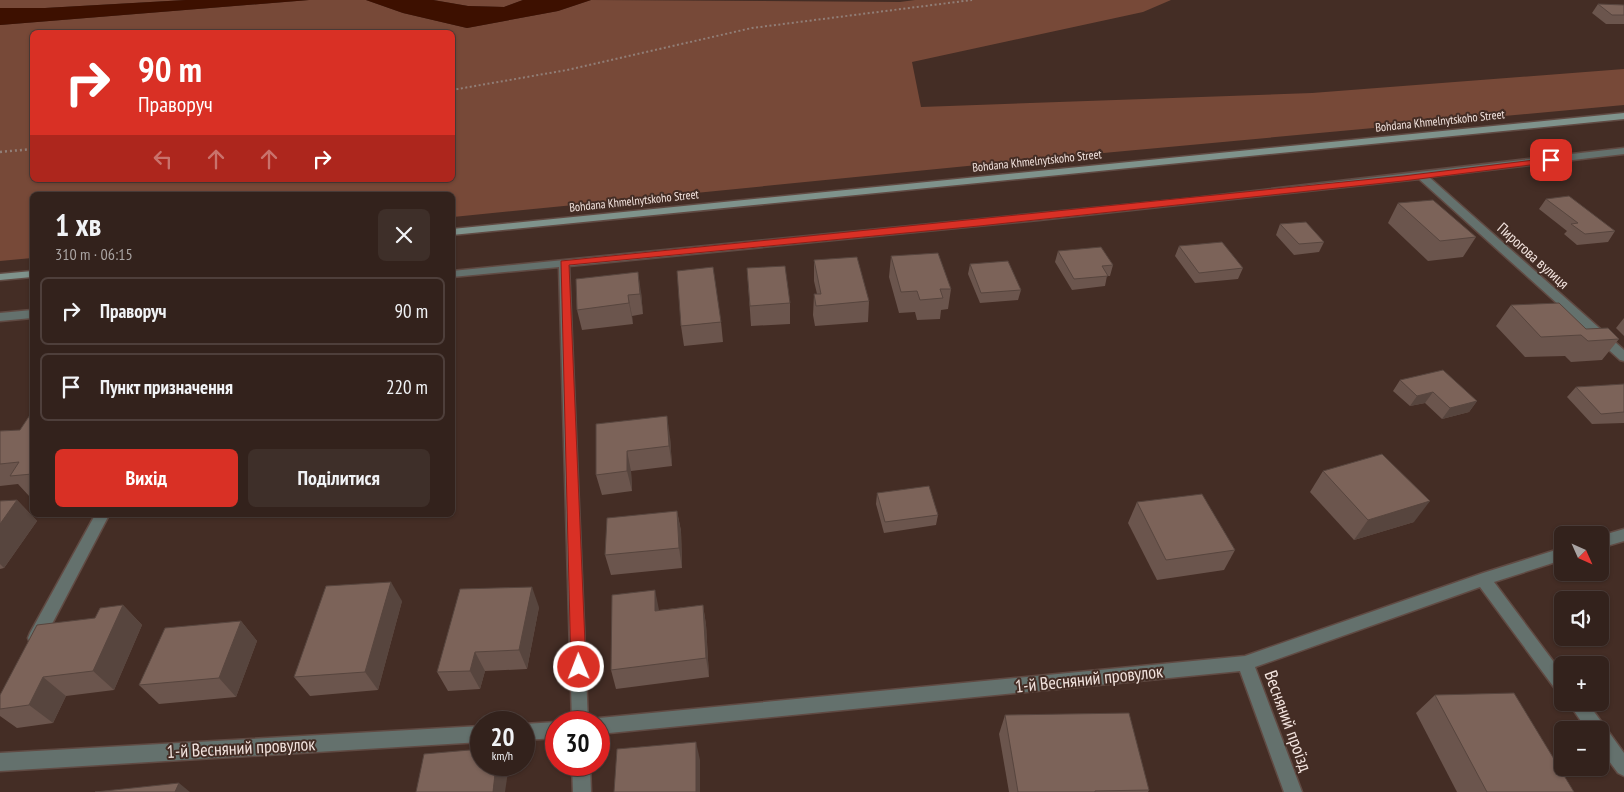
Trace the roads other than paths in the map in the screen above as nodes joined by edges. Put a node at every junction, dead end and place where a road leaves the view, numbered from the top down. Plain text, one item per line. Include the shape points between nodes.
1 (1624, 116) edge
2 (1624, 151) edge
3 (1422, 177) junction
4 (455, 232) edge
5 (564, 263) junction
6 (30, 274) edge
7 (455, 274) edge
8 (0, 277) edge
9 (30, 314) edge
10 (0, 317) edge
11 (1624, 357) edge
12 (101, 517) edge
13 (1624, 535) edge
14 (1609, 539) edge
15 (1554, 556) edge
16 (1483, 578) junction
17 (28, 654) edge
18 (1245, 664) junction
19 (1554, 674) edge
20 (580, 711) edge
21 (610, 725) edge
22 (470, 735) edge
23 (1609, 747) edge
24 (0, 762) edge
25 (1624, 766) edge
26 (581, 776) edge
27 (582, 792) edge
28 (1293, 792) edge

1 - 4 main road, Bohdana Khmelnytskoho Street
2 - 3 street
3 - 5 street
3 - 11 street, Пирогова вулиця
5 - 7 street
5 - 20 street
6 - 8 main road
9 - 10 street
12 - 17 street
13 - 14 street
15 - 16 street, 1-й Весняний провулок
16 - 18 street, 1-й Весняний провулок
16 - 19 street
18 - 21 street, 1-й Весняний провулок
18 - 28 street, Весняний проїзд
22 - 24 street, 1-й Весняний провулок
23 - 25 street
26 - 27 street

